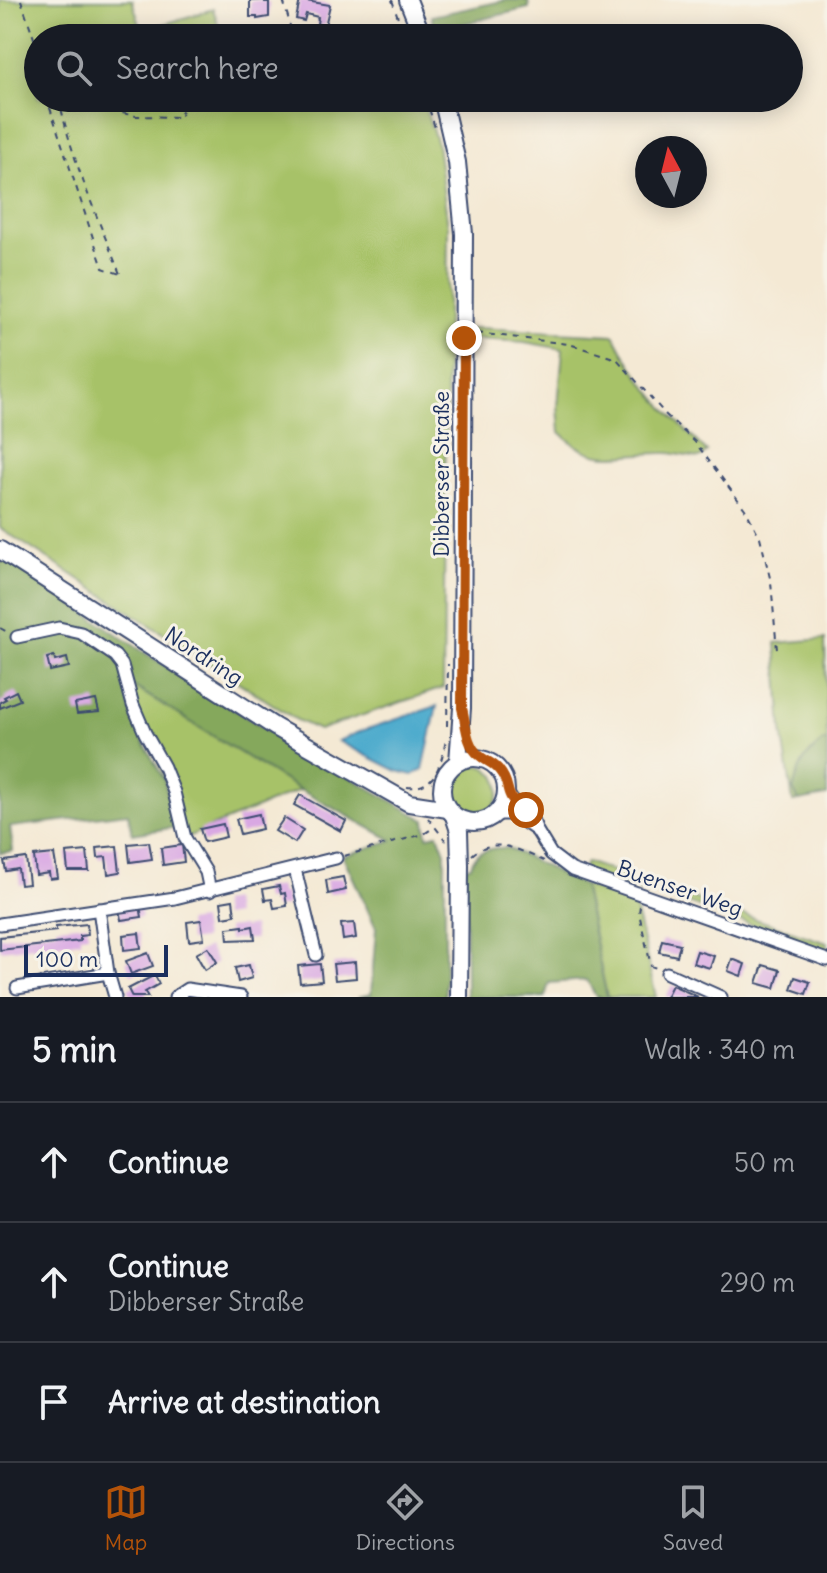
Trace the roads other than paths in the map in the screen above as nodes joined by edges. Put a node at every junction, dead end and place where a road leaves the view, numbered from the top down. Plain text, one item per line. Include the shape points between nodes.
1 (408, 0) edge
2 (417, 24) edge
3 (445, 112) edge
4 (0, 550) edge
5 (17, 637) dead end
6 (462, 708) junction
7 (482, 759) junction
8 (458, 762) junction
9 (442, 784) junction
10 (506, 790) junction
11 (390, 791) junction
12 (451, 813) junction
13 (495, 814) junction
14 (478, 822) junction
15 (537, 831) junction
16 (336, 858) road end
17 (466, 862) junction
18 (295, 869) junction
19 (210, 891) junction
20 (99, 909) junction
21 (0, 924) edge
22 (316, 955) dead end
23 (827, 960) edge
24 (108, 973) junction
25 (667, 973) road end
26 (17, 988) dead end
27 (115, 997) edge
28 (175, 997) edge
29 (241, 997) edge
30 (459, 997) edge
31 (721, 997) edge

1 - 2 main road
3 - 6 main road, Dibberser Straße via 461,187
4 - 11 main road, Nordring via 275,727
5 - 19 street via 59,628 81,633 122,665 133,705 164,767 185,838 206,872
6 - 7 main road, Dibberser Straße via 472,747
6 - 8 main road, Dibberser Straße
7 - 8 main road
7 - 10 main road via 500,770
8 - 9 main road
9 - 11 main road, Nordring via 423,795
9 - 12 main road
10 - 13 main road
10 - 15 street, Buenser Weg via 531,815
11 - 12 main road, Nordring via 413,805
12 - 14 main road
12 - 17 main road
13 - 14 main road
13 - 15 street, Buenser Weg via 513,814
14 - 17 main road via 467,837
15 - 23 street, Buenser Weg via 565,866
16 - 18 street
17 - 30 main road
18 - 19 street
18 - 22 street
19 - 20 street
20 - 21 street
20 - 24 street
24 - 26 street
24 - 27 street
25 - 31 street
28 - 29 street via 187,989

